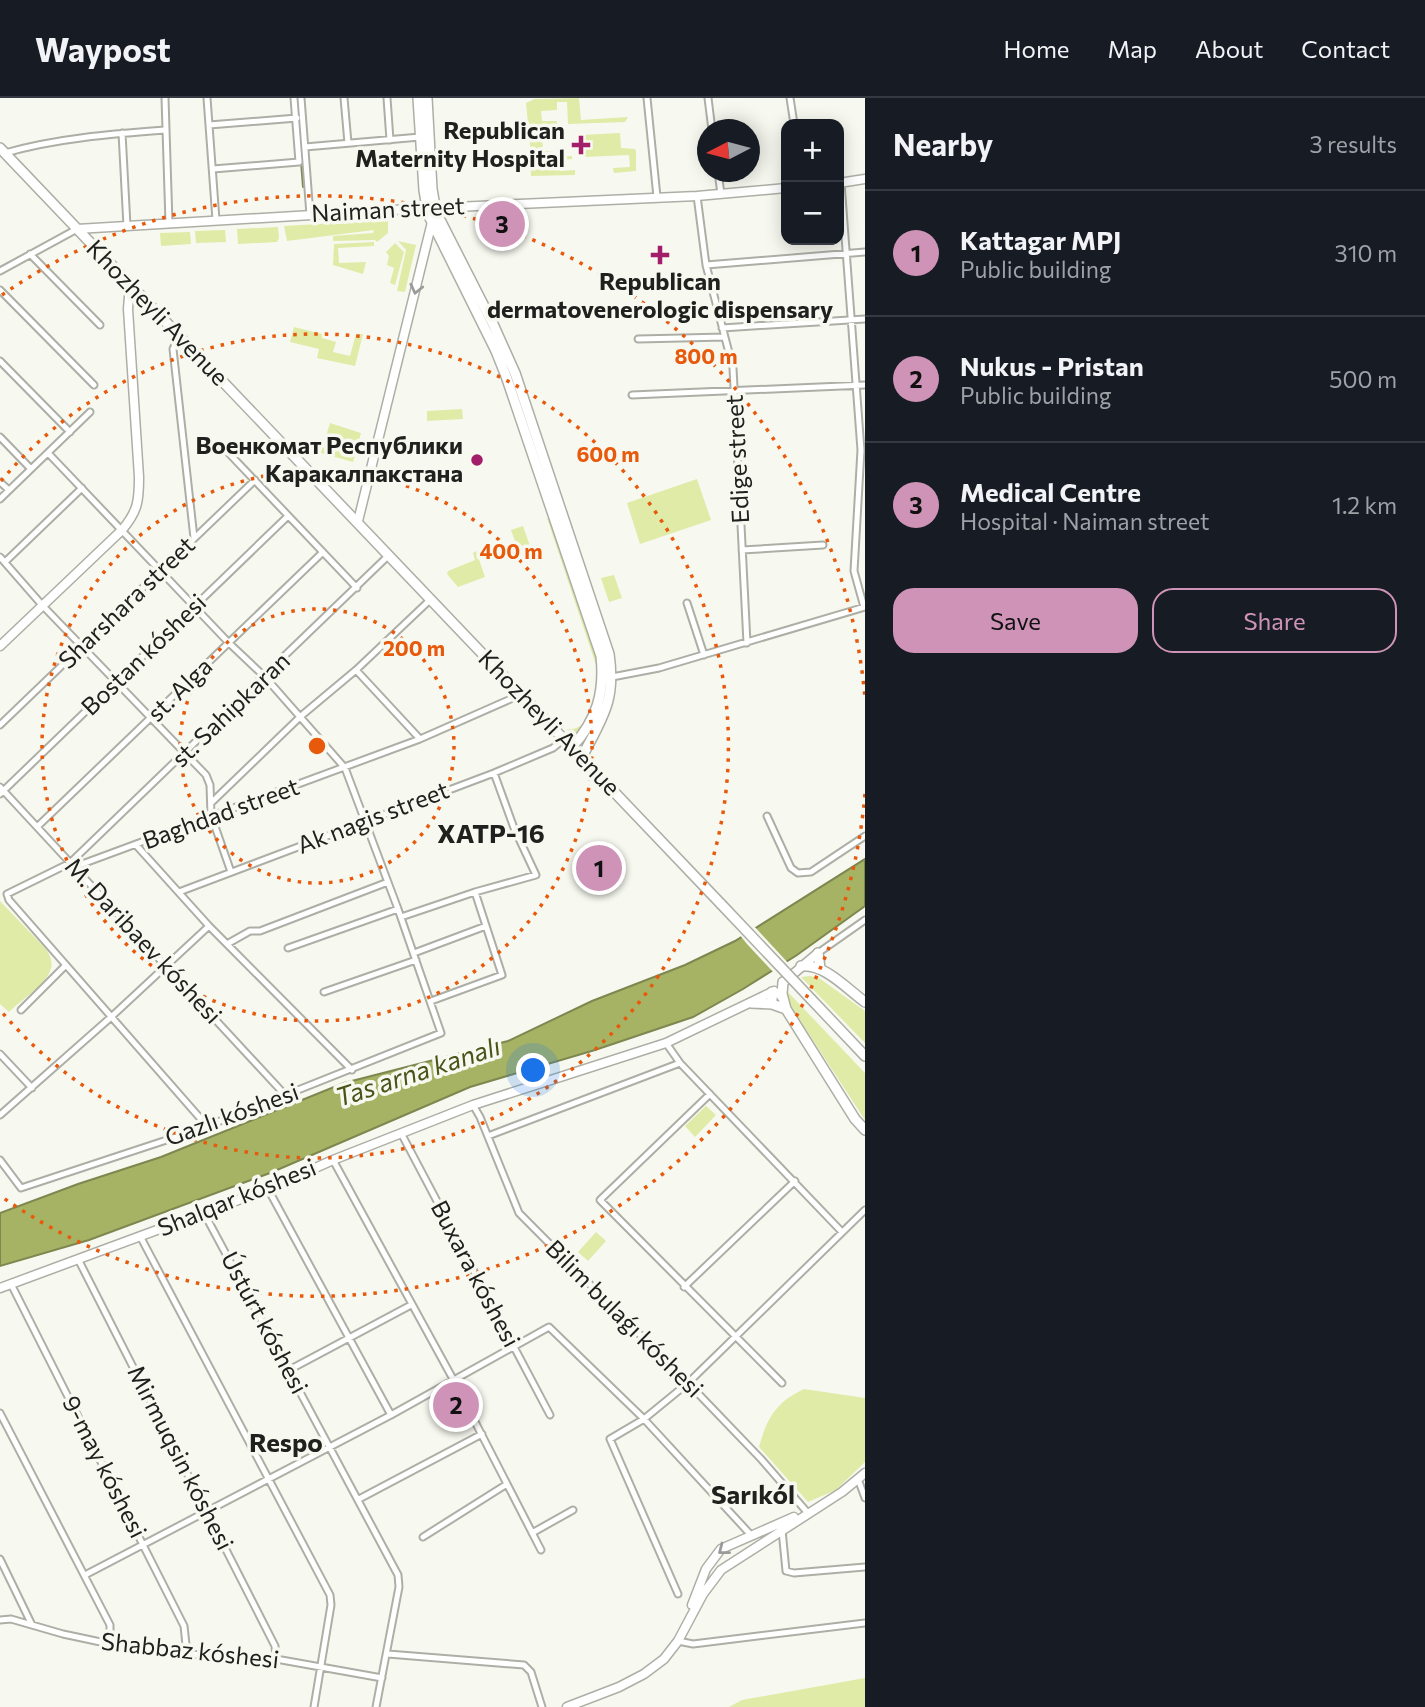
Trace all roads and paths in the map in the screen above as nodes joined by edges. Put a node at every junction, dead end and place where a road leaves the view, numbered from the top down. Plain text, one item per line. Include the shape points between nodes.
1 (165, 98) edge
2 (207, 98) edge
3 (294, 98) edge
4 (301, 98) edge
5 (345, 98) edge
6 (387, 98) edge
7 (418, 98) edge
8 (427, 98) edge
9 (647, 98) edge
10 (708, 98) edge
11 (790, 98) edge
12 (295, 118) junction
13 (303, 118) junction
14 (711, 119) edge
15 (793, 119) edge
16 (209, 125) junction
17 (166, 130) junction
18 (122, 133) junction
19 (420, 137) junction
20 (390, 140) junction
21 (348, 143) junction
22 (305, 147) junction
23 (3, 150) edge
24 (213, 169) junction
25 (865, 179) edge
26 (719, 182) edge
27 (844, 182) edge
28 (781, 188) edge
29 (721, 194) junction
30 (697, 195) junction
31 (657, 197) junction
32 (431, 208) junction
33 (310, 215) junction
34 (216, 220) junction
35 (436, 221) junction
36 (169, 223) junction
37 (844, 224) edge
38 (127, 226) junction
39 (77, 229) junction
40 (865, 252) edge
41 (30, 254) junction
42 (847, 254) junction
43 (706, 265) junction
44 (0, 271) edge
45 (130, 284) junction
46 (0, 290) edge
47 (865, 319) edge
48 (853, 320) junction
49 (100, 325) dead end
50 (722, 328) junction
51 (180, 335) junction
52 (725, 337) junction
53 (638, 339) dead end
54 (0, 361) edge
55 (94, 385) dead end
56 (861, 385) edge
57 (734, 391) junction
58 (632, 395) dead end
59 (90, 412) dead end
60 (70, 432) junction
61 (0, 437) edge
62 (221, 445) dead end
63 (863, 450) edge
64 (48, 453) junction
65 (31, 469) junction
66 (255, 480) junction
67 (0, 482) edge
68 (82, 488) junction
69 (9, 491) junction
70 (0, 499) edge
71 (556, 510) junction
72 (856, 515) junction
73 (288, 516) junction
74 (865, 516) edge
75 (358, 521) junction
76 (122, 530) junction
77 (194, 538) junction
78 (822, 545) dead end
79 (742, 550) junction
80 (323, 552) junction
81 (389, 555) junction
82 (3, 560) edge
83 (161, 571) junction
84 (357, 588) junction
85 (432, 599) junction
86 (687, 603) dead end
87 (42, 605) junction
88 (195, 607) junction
89 (865, 607) edge
90 (2, 640) edge
91 (229, 643) junction
92 (747, 643) junction
93 (83, 646) junction
94 (704, 655) junction
95 (356, 670) junction
96 (265, 677) junction
97 (612, 677) junction
98 (117, 681) junction
99 (522, 694) junction
100 (301, 716) junction
101 (152, 717) junction
102 (0, 725) edge
103 (564, 739) junction
104 (580, 739) junction
105 (420, 740) junction
106 (589, 745) junction
107 (572, 747) junction
108 (186, 752) junction
109 (582, 757) junction
110 (345, 768) junction
111 (494, 773) junction
112 (1, 791) edge
113 (211, 803) junction
114 (211, 815) junction
115 (767, 816) dead end
116 (365, 820) junction
117 (37, 827) junction
118 (865, 836) edge
119 (136, 845) junction
120 (72, 865) junction
121 (231, 872) junction
122 (388, 882) junction
123 (179, 892) junction
124 (475, 892) junction
125 (398, 909) junction
126 (401, 917) junction
127 (865, 920) edge
128 (209, 926) junction
129 (486, 926) junction
130 (228, 944) junction
131 (288, 948) dead end
132 (818, 953) junction
133 (415, 956) junction
134 (65, 965) junction
135 (167, 966) junction
136 (801, 966) junction
137 (820, 968) junction
138 (783, 982) junction
139 (324, 992) dead end
140 (772, 992) junction
141 (783, 998) junction
142 (431, 1001) junction
143 (865, 1002) edge
144 (751, 1003) junction
145 (772, 1003) junction
146 (786, 1009) junction
147 (21, 1010) dead end
148 (110, 1018) junction
149 (666, 1043) junction
150 (0, 1054) edge
151 (865, 1056) edge
152 (680, 1063) junction
153 (352, 1070) junction
154 (32, 1088) junction
155 (710, 1094) junction
156 (286, 1096) junction
157 (473, 1105) junction
158 (0, 1115) edge
159 (206, 1126) junction
160 (865, 1130) edge
161 (401, 1133) junction
162 (488, 1136) junction
163 (0, 1160) edge
164 (333, 1160) junction
165 (3, 1169) edge
166 (795, 1181) junction
167 (268, 1189) junction
168 (865, 1210) edge
169 (204, 1213) junction
170 (842, 1232) junction
171 (140, 1236) junction
172 (78, 1259) junction
173 (11, 1284) junction
174 (684, 1287) junction
175 (0, 1288) edge
176 (411, 1305) junction
177 (734, 1337) junction
178 (350, 1338) junction
179 (513, 1346) junction
180 (289, 1370) junction
181 (453, 1379) junction
182 (688, 1383) junction
183 (782, 1383) dead end
184 (0, 1413) edge
185 (391, 1415) junction
186 (550, 1415) dead end
187 (644, 1419) junction
188 (482, 1434) junction
189 (331, 1446) junction
190 (862, 1476) edge
191 (269, 1478) junction
192 (507, 1484) junction
193 (865, 1498) edge
194 (359, 1499) junction
195 (573, 1510) dead end
196 (207, 1512) junction
197 (807, 1512) junction
198 (782, 1530) junction
199 (532, 1533) junction
200 (750, 1534) junction
201 (423, 1536) dead end
202 (144, 1545) junction
203 (541, 1550) dead end
204 (0, 1559) edge
205 (865, 1567) edge
206 (85, 1575) junction
207 (677, 1594) dead end
208 (0, 1620) edge
209 (687, 1621) junction
210 (865, 1623) edge
211 (33, 1626) junction
212 (678, 1641) junction
213 (110, 1644) junction
214 (187, 1654) junction
215 (388, 1654) junction
216 (276, 1659) junction
217 (321, 1667) junction
218 (382, 1678) junction
219 (314, 1707) edge
220 (376, 1707) edge
221 (542, 1707) edge
222 (567, 1707) edge

1 - 17 street
2 - 16 street
3 - 12 street
4 - 13 street
5 - 21 street
6 - 20 street
7 - 19 main road
8 - 32 main road
9 - 31 street
10 - 14 street
11 - 15 street
12 - 13 street
12 - 16 street
12 - 24 street via 299,162
13 - 22 street
16 - 24 street
17 - 18 street
17 - 36 street
18 - 23 street
18 - 38 street
19 - 20 street
19 - 32 main road
20 - 21 street
21 - 22 street
22 - 33 street
23 - 39 main road, Khozheyli Avenue
24 - 34 street
25 - 27 street
26 - 29 street
28 - 29 street, Naiman street
29 - 30 street, Naiman street
30 - 31 street, Naiman street
30 - 43 street, Edige street
31 - 32 street, Naiman street
32 - 33 street, Naiman street
32 - 35 main road
33 - 34 street, Naiman street
34 - 36 street, Naiman street
35 - 71 main road via 513,384
35 -> 75 street
36 - 38 street, Naiman street
37 - 42 street
38 - 39 street, Naiman street
39 - 41 street, Naiman street
39 - 45 main road, Khozheyli Avenue
40 - 42 street
41 - 44 street, Naiman street
41 - 49 street
42 - 43 street
42 - 48 street
43 - 50 street, Edige street
45 - 51 main road, Khozheyli Avenue
45 - 76 street via 139,491 133,517
46 - 55 street
47 - 48 street
48 - 50 street
48 - 56 street
50 - 52 street, Edige street
51 - 75 main road, Khozheyli Avenue
51 - 77 street via 173,349
52 - 53 street
52 - 57 street, Edige street
54 - 60 street
56 - 57 street
56 - 63 street
57 - 58 street
57 - 79 street, Edige street
59 - 60 street
60 - 64 street
61 - 65 street
62 - 66 street
63 - 72 street
64 - 65 street
64 - 68 street
65 - 69 street
66 - 73 street
66 - 77 street, Sharshara street
67 - 69 street
68 - 76 street
68 - 82 street
69 - 70 street
71 - 97 main road via 605,640
71 - 104 main road via 603,675 598,706
72 - 74 street
72 - 89 street via 854,571
73 - 80 street
73 - 88 street, Bostan kóshesi
75 - 81 main road, Khozheyli Avenue
76 - 83 street
76 - 87 street
77 - 83 street, Sharshara street
78 - 79 street
79 - 92 street, Edige street
80 - 84 street
80 - 91 street, st. Alga
81 - 84 street, st. Sahipkaran
81 - 85 main road, Khozheyli Avenue
82 - 87 street
83 - 88 street
83 - 93 street, Sharshara street
84 - 96 street, st. Sahipkaran
85 - 95 street
85 - 99 main road, Khozheyli Avenue
86 - 94 street
87 - 90 street
87 - 93 street
88 - 91 street
88 - 98 street, Bostan kóshesi
89 - 92 street
91 - 96 street
91 - 101 street, st. Alga
92 - 94 street
93 - 98 street
93 - 102 street, Sharshara street
94 - 97 street
95 - 100 street
95 - 105 street
96 - 100 street
96 - 108 street, st. Sahipkaran
97 - 106 main road via 604,716
98 - 101 street
98 - 112 street, Bostan kóshesi
99 - 103 main road, Khozheyli Avenue
99 - 105 street, Baghdad street
100 - 110 street
100 - 113 street
101 - 108 street
101 - 117 street, st. Alga
103 - 107 main road, Khozheyli Avenue
103 - 111 street, Ak nagis street
104 - 106 main road via 582,745
104 - 107 main road
105 - 110 street, Baghdad street
106 - 109 main road
107 - 109 main road, Khozheyli Avenue
108 - 113 street via 206,775
108 - 120 street, st. Sahipkaran
109 - 151 main road, Khozheyli Avenue, bridge
110 - 114 street, Baghdad street
110 - 116 street
111 - 116 street, Ak nagis street
111 - 124 street via 536,875
112 - 117 street, M. Daribaev kóshesi
113 - 114 street
114 - 119 street, Baghdad street
114 - 121 street
115 - 118 street via 791,868 798,873 811,872
116 - 121 street, Ak nagis street
116 - 122 street
117 - 120 street, M. Daribaev kóshesi
119 - 120 street, Baghdad street
119 - 123 street
120 - 134 street via 7,894
120 - 135 street, M. Daribaev kóshesi
121 - 123 street, Ak nagis street
122 - 125 street
122 - 130 street via 250,931
123 - 128 street
124 - 126 street
124 - 129 street
125 - 126 street
125 - 131 street
126 - 133 street
127 - 132 street
128 - 130 street
128 - 135 street
129 - 133 street
129 - 142 street via 502,975
130 - 153 street
132 - 136 street, Shalqar kóshesi
132 - 137 main road
133 - 139 street
133 - 142 street
134 - 147 street
134 - 148 street
135 - 148 street
135 - 156 street, M. Daribaev kóshesi
136 - 137 main road
136 - 138 street, Shalqar kóshesi
137 - 143 main road
138 - 140 street, Shalqar kóshesi
138 - 141 main road
140 - 141 main road
140 - 144 street, Shalqar kóshesi
140 - 145 main road
141 - 146 main road
142 - 153 street, Gazlı kóshesi via 441,1033
144 - 145 main road
144 - 149 street, Shalqar kóshesi
145 - 146 main road
146 - 160 main road
148 - 154 street
148 - 159 street
149 - 152 street
149 - 157 street, Shalqar kóshesi
150 - 154 street
152 - 155 street
152 - 162 street
153 - 156 street, Gazlı kóshesi
154 - 158 street
155 - 166 street
155 - 174 street via 600,1200
156 - 159 street, Gazlı kóshesi
157 - 161 street, Shalqar kóshesi
157 - 162 street, Bilim bulaǵı kóshesi
159 - 165 street, Gazlı kóshesi via 21,1188
161 - 164 street, Shalqar kóshesi
161 - 179 street, Buxara kóshesi
162 - 182 street, Bilim bulaǵı kóshesi via 519,1213
163 - 165 street
164 - 167 street, Shalqar kóshesi
164 - 176 street
166 - 170 street
166 - 174 street
167 - 169 street, Shalqar kóshesi
167 - 178 street
168 - 170 street
169 - 171 street, Shalqar kóshesi
169 - 180 street, Ústúrt kóshesi
170 - 177 street
171 - 172 street, Shalqar kóshesi
171 - 191 street
172 - 173 street, Shalqar kóshesi
172 - 196 street, Mirmuqsin kóshesi
173 - 175 street, Shalqar kóshesi
173 - 202 street, 9-may kóshesi
174 - 177 street
176 - 178 street
176 - 181 street
177 - 182 street
177 - 183 street
178 - 180 street
178 - 185 street
179 - 181 street
179 - 186 street, Buxara kóshesi
179 - 187 street via 549,1327
180 - 189 street, Ústúrt kóshesi
181 - 185 street
181 - 188 street
182 - 187 street
182 - 197 street, Bilim bulaǵı kóshesi
184 - 206 street
185 - 189 street
187 - 200 street
187 - 207 street via 610,1439
188 - 192 street
188 - 194 street
189 - 191 street
189 - 194 street, Ústúrt kóshesi
190 - 193 street
190 - 197 street
191 - 196 street
191 - 217 street via 330,1595
192 - 199 street
192 - 201 street
194 - 215 street, Ústúrt kóshesi via 398,1575
195 - 199 street
196 - 202 street
196 - 216 street, Mirmuqsin kóshesi via 275,1646
197 - 198 street
197 - 200 street
198 - 205 street via 786,1571
198 - 209 street via 721,1570
199 - 203 street
200 -> 209 street via 714,1556
202 - 206 street
202 - 214 street, 9-may kóshesi via 184,1626
204 - 211 street
206 - 213 street via 110,1625
208 - 211 street, Shabbaz kóshesi
209 - 212 street
210 - 212 street via 693,1644
211 - 213 street, Shabbaz kóshesi
212 - 222 street via 644,1674
213 - 214 street, Shabbaz kóshesi
214 - 216 street, Shabbaz kóshesi
215 - 218 street, Ústúrt kóshesi
215 - 221 street via 524,1665 531,1672
216 - 217 street, Shabbaz kóshesi
217 - 218 street, Shabbaz kóshesi
217 - 219 street
218 - 220 street, Ústúrt kóshesi

